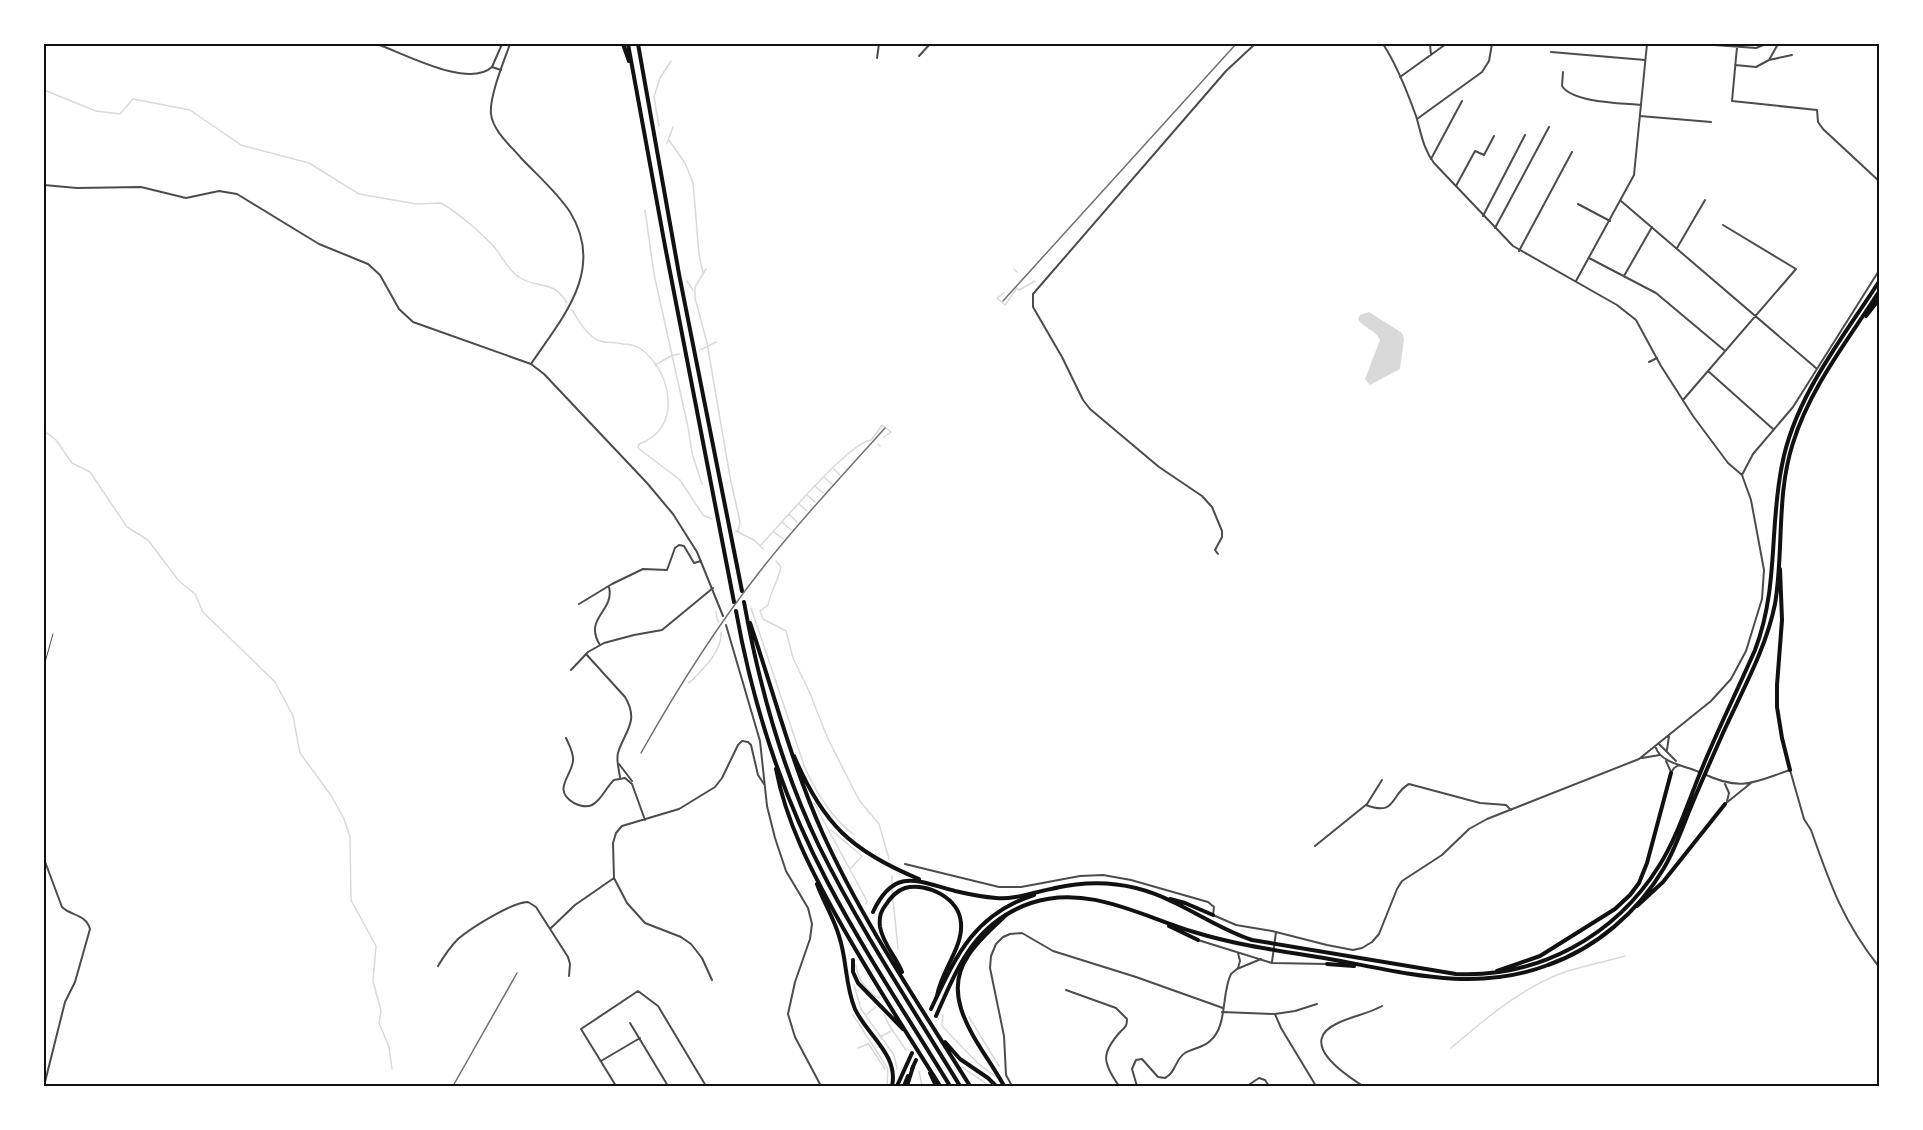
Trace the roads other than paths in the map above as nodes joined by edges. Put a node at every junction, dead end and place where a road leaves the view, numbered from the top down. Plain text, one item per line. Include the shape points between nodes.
1 (377, 44) edge
2 (502, 44) edge
3 (510, 44) edge
4 (626, 44) edge
5 (639, 44) edge
6 (879, 44) edge
7 (930, 44) edge
8 (1255, 44) edge
9 (1383, 44) edge
10 (1430, 44) edge
11 (1446, 44) edge
12 (1492, 44) edge
13 (1647, 44) edge
14 (1700, 44) edge
15 (1752, 44) edge
16 (1766, 44) edge
17 (1778, 44) edge
18 (1737, 47) junction
19 (1751, 48) junction
20 (1551, 52) dead end
21 (1431, 55) junction
22 (1792, 55) dead end
23 (919, 56) dead end
24 (877, 58) dead end
25 (1645, 60) junction
26 (1769, 60) junction
27 (1735, 64) junction
28 (492, 67) junction
29 (501, 70) junction
30 (1563, 72) dead end
31 (1400, 77) junction
32 (1462, 101) dead end
33 (1641, 105) junction
34 (1640, 116) junction
35 (1417, 120) junction
36 (1711, 122) dead end
37 (1549, 128) dead end
38 (1525, 135) dead end
39 (1494, 136) dead end
40 (1572, 152) dead end
41 (1431, 159) junction
42 (1880, 182) edge
43 (44, 185) edge
44 (1455, 186) junction
45 (1705, 200) dead end
46 (1622, 201) junction
47 (1578, 204) dead end
48 (1483, 216) junction
49 (1610, 221) junction
50 (1723, 225) dead end
51 (1652, 227) junction
52 (1495, 228) junction
53 (1677, 248) junction
54 (1519, 251) junction
55 (1589, 258) junction
56 (1880, 269) edge
57 (1624, 276) junction
58 (1880, 280) edge
59 (1576, 281) junction
60 (1880, 290) edge
61 (1880, 298) edge
62 (1756, 316) junction
63 (1859, 323) junction
64 (1725, 351) junction
65 (1657, 358) junction
66 (1649, 362) dead end
67 (531, 364) junction
68 (1816, 368) junction
69 (1708, 370) junction
70 (1683, 400) junction
71 (1773, 429) junction
72 (1742, 475) junction
73 (1218, 554) dead end
74 (1779, 556) junction
75 (701, 561) junction
76 (608, 586) junction
77 (713, 588) junction
78 (741, 591) dead end
79 (734, 602) dead end
80 (744, 602) dead end
81 (579, 604) dead end
82 (745, 608) junction
83 (736, 611) dead end
84 (723, 616) dead end
85 (726, 625) dead end
86 (53, 634) dead end
87 (600, 645) junction
88 (586, 654) junction
89 (44, 666) edge
90 (571, 670) dead end
91 (1669, 736) junction
92 (566, 738) dead end
93 (1658, 745) junction
94 (789, 749) junction
95 (1667, 750) junction
96 (1660, 755) junction
97 (1664, 758) junction
98 (774, 759) junction
99 (1639, 759) junction
100 (618, 763) junction
101 (1681, 764) junction
102 (1790, 770) junction
103 (1671, 773) junction
104 (620, 777) junction
105 (1383, 780) dead end
106 (1722, 782) junction
107 (1754, 782) junction
108 (764, 783) junction
109 (632, 784) junction
110 (1725, 804) junction
111 (1366, 805) junction
112 (1511, 810) junction
113 (645, 820) junction
114 (1315, 846) dead end
115 (44, 859) edge
116 (905, 864) dead end
117 (813, 872) junction
118 (614, 878) junction
119 (925, 881) junction
120 (1056, 888) junction
121 (1166, 898) junction
122 (873, 912) dead end
123 (1006, 915) junction
124 (1214, 915) junction
125 (1625, 916) junction
126 (1160, 921) junction
127 (551, 928) junction
128 (1276, 932) junction
129 (1198, 940) joint
130 (1237, 951) junction
131 (1261, 959) junction
132 (853, 960) dead end
133 (1272, 963) junction
134 (1327, 964) joint
135 (438, 966) dead end
136 (1378, 968) junction
137 (1880, 968) edge
138 (1237, 969) junction
139 (1490, 974) junction
140 (569, 976) dead end
141 (904, 979) junction
142 (712, 980) dead end
143 (1066, 990) dead end
144 (937, 996) junction
145 (1317, 1004) dead end
146 (1382, 1006) dead end
147 (931, 1009) dead end
148 (1222, 1010) junction
149 (1275, 1014) junction
150 (936, 1016) dead end
151 (630, 1023) dead end
152 (908, 1033) junction
153 (938, 1034) junction
154 (639, 1038) junction
155 (912, 1053) dead end
156 (916, 1060) dead end
157 (601, 1061) junction
158 (906, 1085) edge
159 (44, 1086) edge
160 (616, 1086) edge
161 (668, 1086) edge
162 (706, 1086) edge
163 (821, 1086) edge
164 (892, 1086) edge
165 (897, 1086) edge
166 (938, 1086) edge
167 (950, 1086) edge
168 (960, 1086) edge
169 (970, 1086) edge
170 (996, 1086) edge
171 (1004, 1086) edge
172 (1012, 1086) edge
173 (1119, 1086) edge
174 (1137, 1086) edge
175 (1247, 1086) edge
176 (1269, 1086) edge
177 (1316, 1086) edge
178 (1363, 1086) edge

1 - 28 street via 440,69 476,74
2 - 28 street
3 - 29 street
4 - 79 highway
5 - 78 highway
6 - 24 street
7 - 23 street
8 - 73 street via 1226,71 1033,294 1033,307 1090,409 1159,467 1194,488 1212,507 1222,531 1215,550
9 - 31 street
10 - 21 street
11 - 21 street
12 - 35 street via 1490,59 1482,72
13 - 25 street
14 - 18 street
15 - 19 street
16 - 19 street
17 - 26 street
18 - 19 street
18 - 27 street
20 - 25 street
21 - 31 street
22 - 26 street
25 - 33 street
26 - 27 street via 1756,67
27 - 42 street via 1732,101 1817,110 1823,129
28 - 29 street
29 - 67 street via 491,104 495,128 567,209 578,230 583,253 579,289
30 - 33 street via 1562,86 1567,92 1596,101
31 - 35 street
32 - 41 street
33 - 34 street
34 - 36 street
34 - 46 street via 1636,170
35 - 41 street
37 - 52 street
38 - 48 street
39 - 44 street via 1484,155 1475,151
40 - 54 street
41 - 44 street
43 - 67 street via 141,187 186,198 219,191 235,193 321,245 368,264 380,275 399,309 415,323
44 - 48 street
45 - 53 street
46 - 49 street
46 - 51 street
47 - 49 street
48 - 52 street
49 - 55 street
50 - 62 street via 1796,269
51 - 53 street
51 - 57 street
52 - 54 street
53 - 62 street
54 - 59 street
55 - 57 street
55 - 59 street
56 - 68 street
57 - 64 street via 1656,292
58 - 139 highway via 1809,391 1792,428 1781,467 1772,585 1765,620 1660,865 1630,904 1596,934 1550,959
59 - 65 street via 1632,316
60 - 63 highway
61 - 63 highway
62 - 64 street
62 - 68 street
63 - 74 highway via 1813,395 1792,445 1786,468
64 - 69 street
65 - 66 street
65 - 70 street
67 - 75 street via 656,493
68 - 71 street via 1793,407
69 - 70 street
69 - 71 street
70 - 72 street via 1728,463
71 - 72 street
72 - 91 street via 1762,556 1762,596 1747,649 1732,677
74 - 102 highway via 1782,620 1777,707
74 - 125 highway via 1774,608 1759,653 1666,866
75 - 76 street via 693,563 684,546 679,545 667,570 645,569
75 - 77 street
76 - 81 street
76 - 87 street via 610,599 594,626
77 - 84 street
77 - 87 street via 662,630
80 - 82 highway
82 - 94 highway
82 - 168 highway via 765,699 818,844 861,924
83 - 98 highway
85 - 108 street via 760,741
86 - 89 lane
87 - 88 street
88 - 90 street
88 - 100 street via 629,704 631,727 618,752
91 - 93 street
91 - 95 street
92 - 104 street via 573,759 564,789 573,802 594,804 609,784
93 - 95 street
93 - 96 street
93 - 99 street
94 - 119 highway via 809,790 839,831 876,859
94 - 141 highway via 823,833
95 - 101 street
96 - 97 street
96 - 99 street
97 - 101 street
97 - 103 street
98 - 117 highway via 790,818
98 - 167 highway via 806,839 856,934
99 - 112 street
100 - 104 street
100 - 109 street
101 - 103 street
101 - 106 street
102 - 107 street
102 - 137 street via 1804,819 1838,903 1855,936
103 - 139 highway via 1647,863 1639,883 1626,899 1540,956
104 - 109 street
105 - 111 street
106 - 107 street
106 - 110 street via 1729,793
107 - 110 street
108 - 113 street via 758,775 752,745 742,741 715,787 679,809
108 - 163 street via 782,860 812,924 788,1016
109 - 113 street
110 - 125 highway via 1663,882
111 - 112 street via 1387,808 1408,784 1480,803 1506,805
111 - 114 street
112 - 128 street via 1473,825 1442,855 1406,877 1379,933 1368,945 1359,949 1327,945
113 - 118 street via 624,826 616,833
115 - 159 street via 62,907 86,920 90,929 65,1002
116 - 124 street via 999,887 1029,886 1086,875 1113,877 1206,901 1214,907
117 - 152 highway
117 - 164 highway via 839,935 854,1005 890,1061
118 - 127 street via 575,905
118 - 142 street via 627,903 645,923 681,937 694,948
119 - 120 highway via 954,891 998,898
119 - 122 highway via 897,884 883,895
120 - 121 highway via 1116,885
120 - 144 highway via 1009,904 983,923 957,955
121 - 124 highway
121 - 139 highway via 1252,940 1440,973
123 - 126 highway via 1039,901 1070,896 1103,900
123 - 150 highway via 987,929 965,955
123 - 171 highway via 968,956 957,990 963,1016
124 - 128 street via 1236,925
125 - 136 highway via 1572,955 1505,977 1457,980
126 - 129 highway
126 - 136 highway via 1242,944
127 - 135 street via 532,903 517,903 459,938
127 - 140 street via 569,959
128 - 133 street
129 - 130 street
130 - 131 street
130 - 138 street
131 - 133 street
131 - 138 street
132 - 152 highway via 858,983
133 - 134 street
134 - 136 highway
138 - 148 street via 1228,980
141 - 144 highway via 881,929 881,912 900,890 930,890 949,899 959,914 961,926
141 - 153 highway
143 - 173 street via 1116,1008 1128,1019 1106,1051 1107,1065
144 - 147 highway
145 - 149 street
146 - 178 street via 1336,1023 1322,1038 1331,1062
148 - 149 street
148 - 172 street via 1128,974 1053,951 1022,933 1010,934 994,947 990,972 1004,1036 1006,1075
148 - 174 street via 1212,1040 1183,1054 1168,1077 1159,1078 1142,1059 1134,1061 1132,1072
149 - 177 street
151 - 154 street
152 - 166 highway
153 - 169 highway
153 - 170 highway via 960,1059
154 - 157 street
154 - 161 street
155 - 165 highway
156 - 158 highway
157 - 160 street
157 - 162 street via 581,1029 635,992 641,992 658,1006
175 - 176 street via 1259,1078

